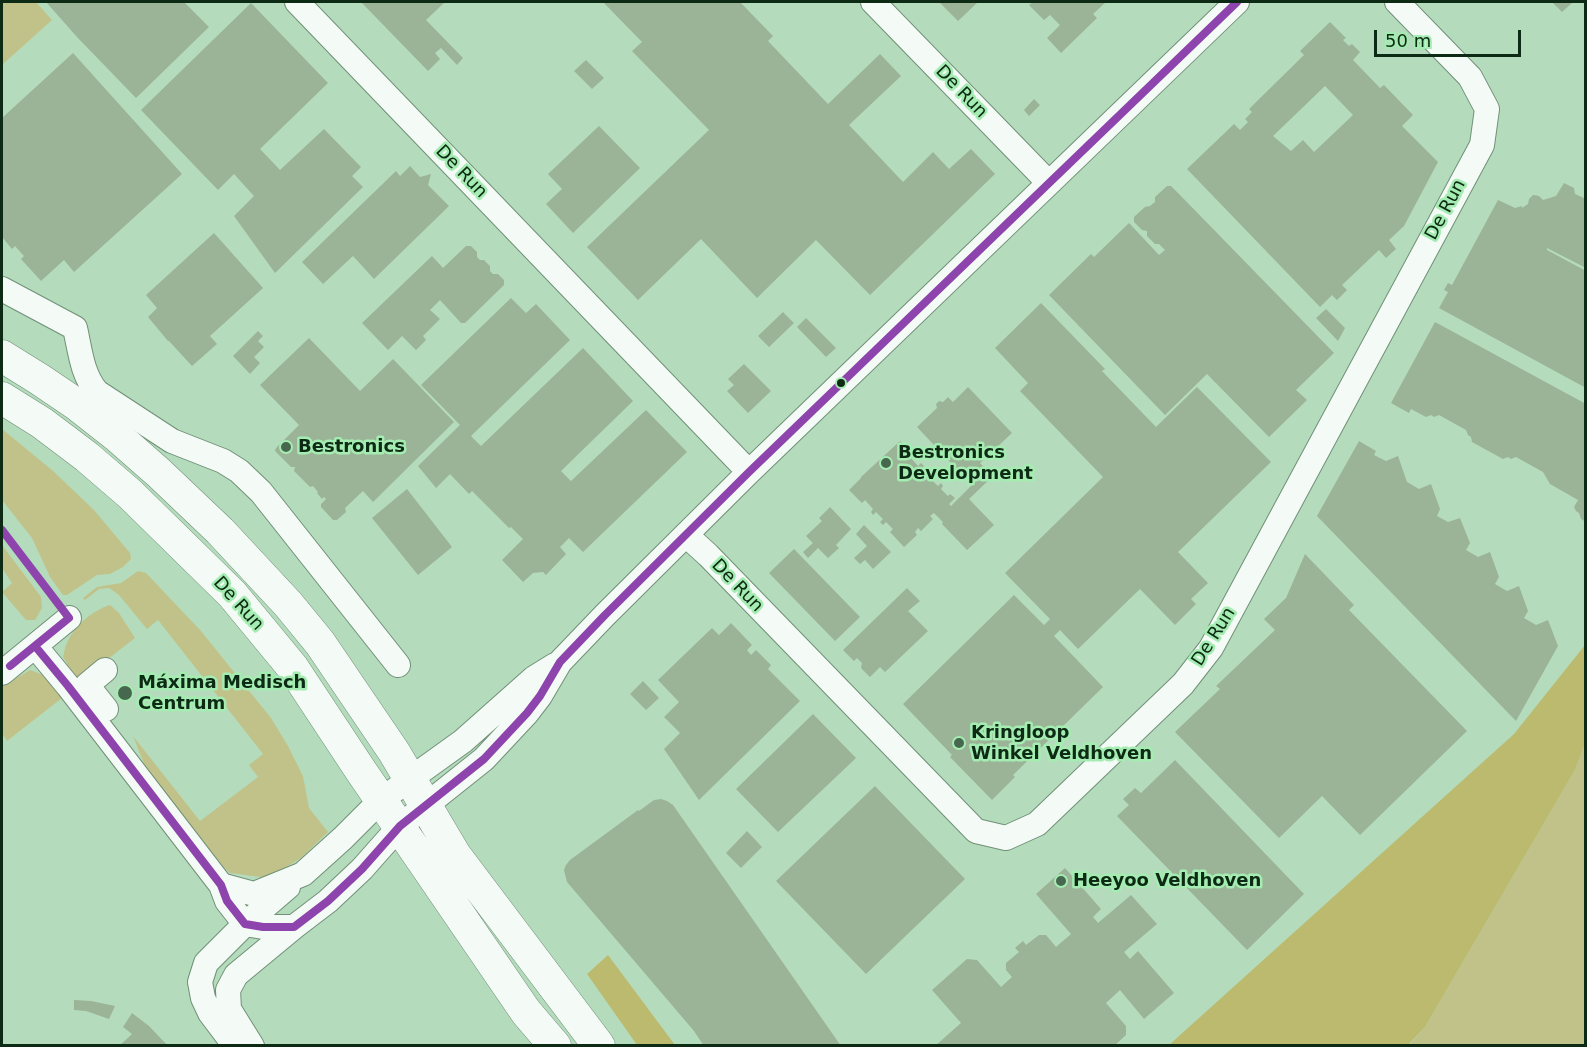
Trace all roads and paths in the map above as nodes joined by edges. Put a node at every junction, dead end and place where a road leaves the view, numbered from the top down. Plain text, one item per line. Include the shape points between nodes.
1 (297, 2) edge
2 (873, 2) edge
3 (1237, 2) edge
4 (1397, 2) edge
5 (1049, 183) junction
6 (2, 289) edge
7 (2, 356) edge
8 (2, 398) edge
9 (749, 472) junction
10 (686, 536) junction
11 (69, 618) dead end
12 (35, 645) junction
13 (560, 662) junction
14 (398, 665) dead end
15 (105, 670) dead end
16 (2, 673) edge
17 (135, 773) junction
18 (410, 779) junction
19 (381, 800) junction
20 (425, 806) junction
21 (400, 826) junction
22 (303, 874) junction
23 (221, 885) junction
24 (245, 924) junction
25 (294, 927) junction
26 (235, 1046) edge
27 (252, 1046) edge
28 (555, 1046) edge
29 (599, 1046) edge

1 - 9 street, De Run
2 - 5 street, De Run
3 - 5 street
4 - 10 street, De Run via 1470,77 1487,109 1482,145 1211,648 1183,684 1037,824 1006,838 976,831
5 - 9 street
6 - 14 street via 75,328 85,373 97,392 172,441 239,471 261,492
7 - 18 main road, De Run via 76,404 118,437 241,553 320,643
8 - 19 main road, De Run via 87,457 232,594 293,668
9 - 10 street
10 - 13 street
11 - 12 street
12 - 16 street
12 - 17 street
13 - 18 street via 534,678 463,741
13 - 20 street via 540,696 484,759
15 - 17 street via 87,685 123,732
17 - 23 street
18 - 19 street
18 - 20 main road, De Run
19 - 21 main road, De Run
19 - 22 street
20 - 21 street
20 - 29 main road, De Run via 466,870
21 - 25 street via 362,869
21 - 28 main road, De Run via 526,1012
22 - 23 street via 254,894
22 - 24 street
23 - 24 street via 227,901
24 - 25 street
24 - 26 street via 206,963 200,982 210,1013
25 - 27 street via 236,975 228,990 229,1010

